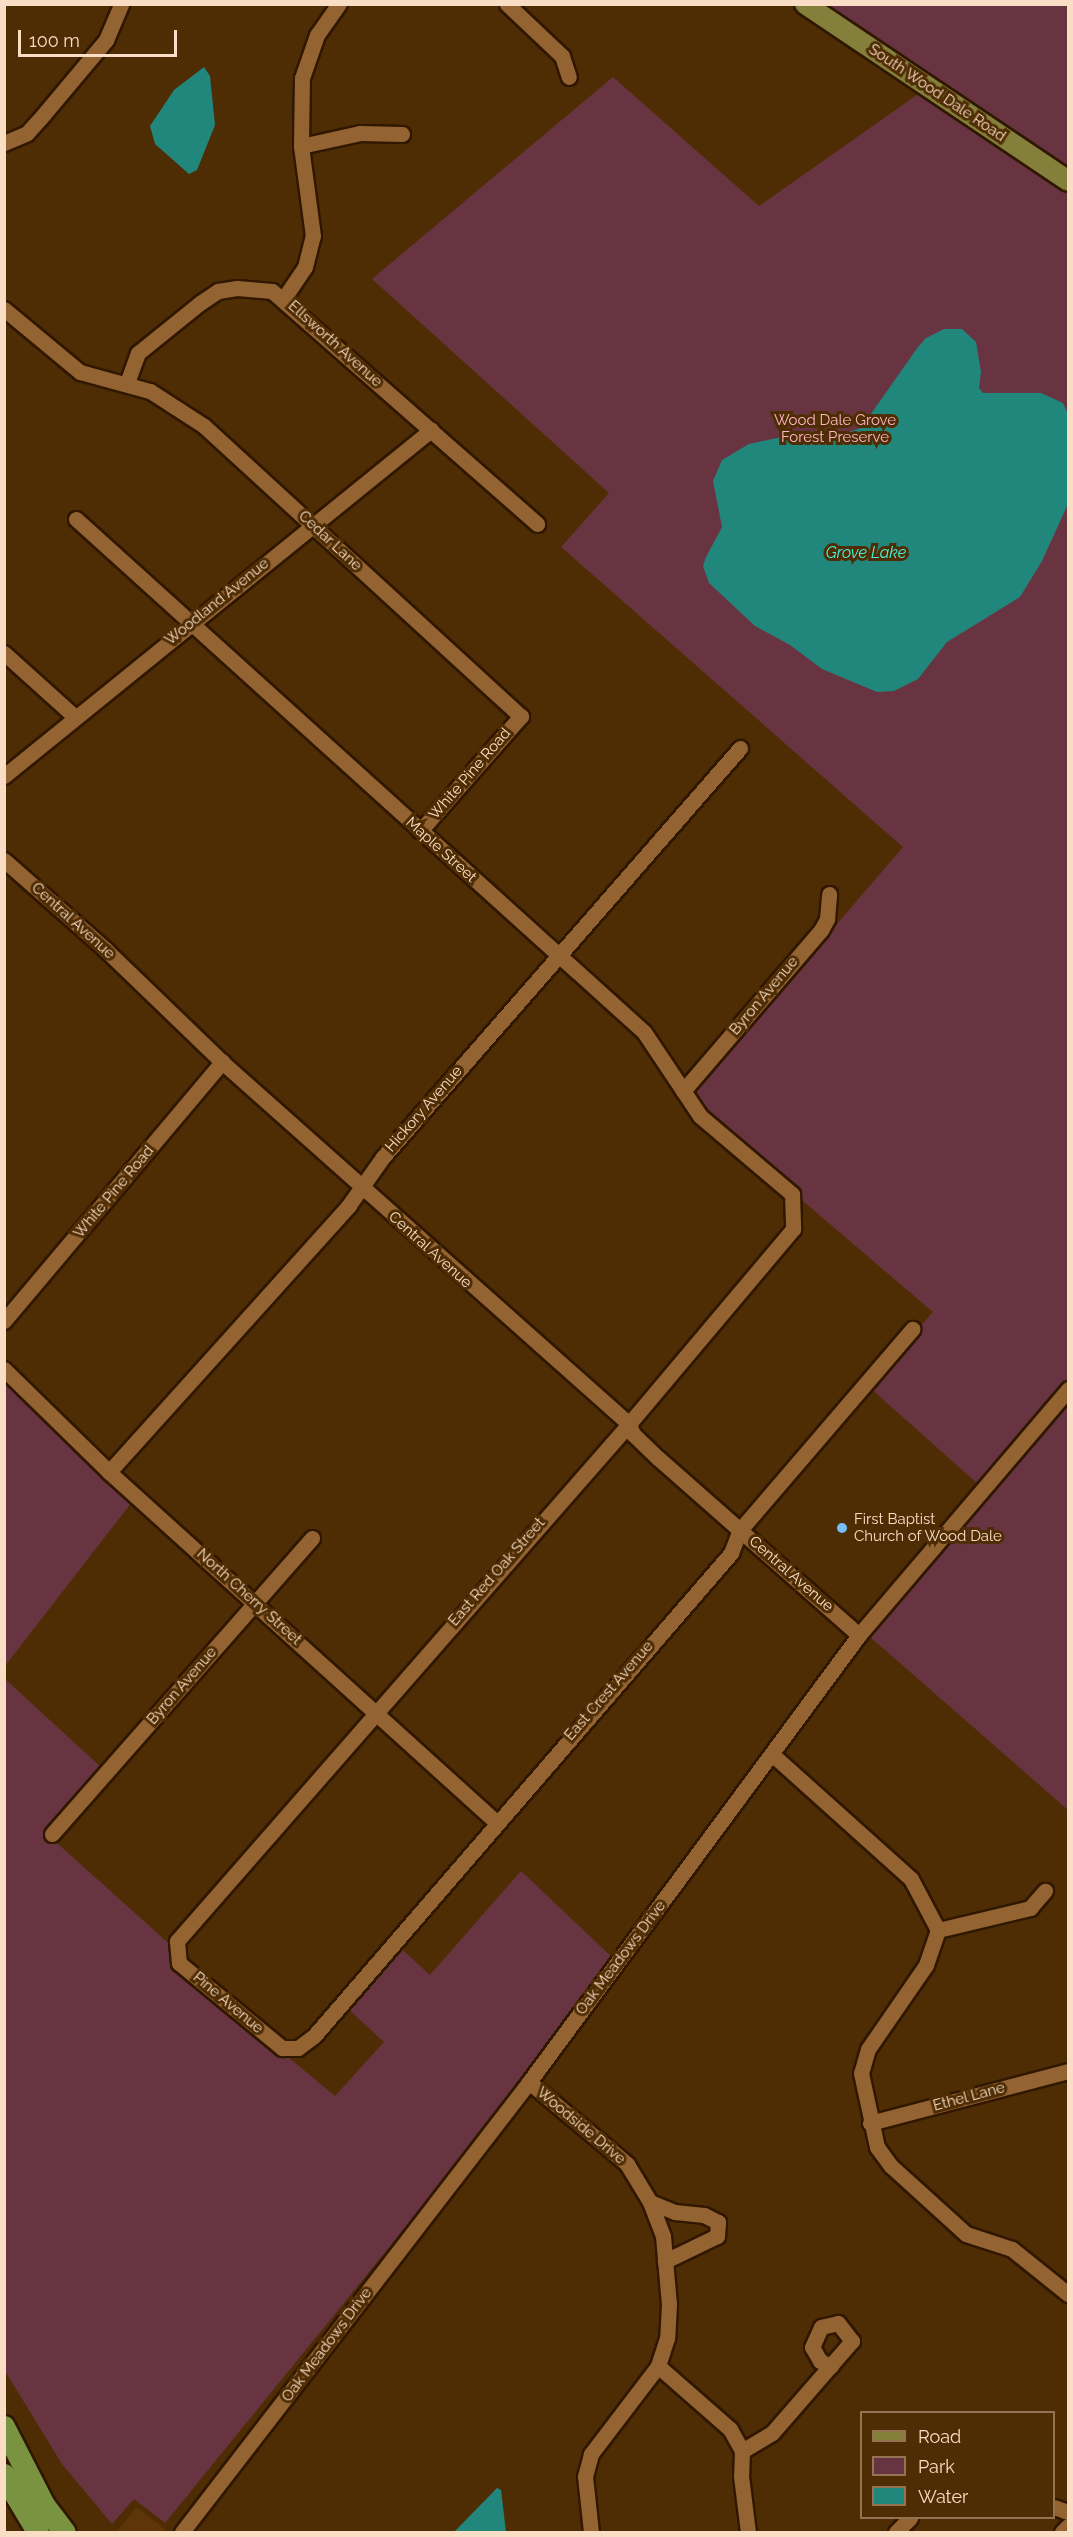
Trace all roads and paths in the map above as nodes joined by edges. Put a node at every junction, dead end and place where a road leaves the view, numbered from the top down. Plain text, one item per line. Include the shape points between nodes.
1 (121, 4) edge
2 (339, 4) edge
3 (507, 4) edge
4 (805, 4) edge
5 (569, 77) dead end
6 (402, 134) dead end
7 (4, 143) edge
8 (301, 147) junction
9 (1068, 181) edge
10 (284, 298) junction
11 (4, 309) edge
12 (127, 383) junction
13 (431, 430) junction
14 (76, 519) dead end
15 (537, 524) dead end
16 (313, 525) junction
17 (191, 623) junction
18 (4, 653) edge
19 (521, 716) joint
20 (75, 717) junction
21 (740, 748) dead end
22 (4, 776) edge
23 (420, 831) junction
24 (4, 860) edge
25 (829, 894) dead end
26 (558, 954) junction
27 (222, 1062) junction
28 (683, 1091) junction
29 (360, 1186) junction
30 (792, 1194) joint
31 (4, 1321) edge
32 (912, 1329) dead end
33 (4, 1369) edge
34 (1068, 1389) edge
35 (629, 1425) junction
36 (109, 1472) junction
37 (740, 1530) junction
38 (312, 1538) dead end
39 (254, 1603) junction
40 (860, 1635) junction
41 (375, 1711) junction
42 (774, 1756) junction
43 (496, 1822) junction
44 (52, 1834) dead end
45 (1045, 1891) dead end
46 (938, 1930) junction
47 (177, 1941) joint
48 (298, 2048) joint
49 (1068, 2071) edge
50 (529, 2082) junction
51 (870, 2123) junction
52 (650, 2202) junction
53 (665, 2261) junction
54 (1068, 2295) edge
55 (658, 2366) junction
56 (831, 2366) dead end
57 (4, 2427) edge
58 (742, 2451) junction
59 (4, 2475) edge
60 (908, 2519) edge
61 (1068, 2526) edge
62 (38, 2532) edge
63 (64, 2532) edge
64 (182, 2532) edge
65 (591, 2532) edge
66 (748, 2532) edge
67 (896, 2532) edge
68 (1062, 2532) edge

1 - 7 street via 106,40 45,114 27,133
2 - 8 street via 317,35 302,78
3 - 5 street via 562,56
4 - 9 main road, South Wood Dale Road
6 - 8 street via 360,133
8 - 10 street via 313,236 305,267
10 - 12 street, Ellsworth Avenue via 272,291 252,288 218,291 138,353
10 - 13 street, Ellsworth Avenue
11 - 12 street, Cedar Lane via 80,372 91,378
12 - 16 street, Cedar Lane via 176,405 204,426
13 - 15 street, Ellsworth Avenue
13 - 16 street, Woodland Avenue
14 - 17 street, Maple Street
16 - 17 street, Woodland Avenue
16 - 19 street, Cedar Lane
17 - 20 street, Woodland Avenue
17 - 23 street, Maple Street
18 - 20 street
19 - 23 street, White Pine Road
20 - 22 street, Woodland Avenue
21 - 26 street, Hickory Avenue
23 - 26 street, Maple Street
24 - 27 street, Central Avenue via 105,948
25 - 28 street, Byron Avenue via 827,919 821,930
26 - 28 street, Maple Street via 644,1032
26 - 29 street, Hickory Avenue
27 - 29 street, Central Avenue
27 - 31 street, White Pine Road
28 - 30 street, Maple Street via 700,1116
29 - 35 street, Central Avenue
29 - 36 street, Hickory Avenue via 349,1204
30 - 35 street, East Red Oak Street via 793,1228
32 - 37 street, East Crest Avenue
33 - 36 street, North Cherry Street
34 - 40 street, Oak Meadows Drive
35 - 37 street, Central Avenue via 658,1458
35 - 41 street, East Red Oak Street
36 - 39 street, North Cherry Street
37 - 40 street, Central Avenue
37 - 43 street, East Crest Avenue via 731,1552
38 - 39 street, Byron Avenue
39 - 41 street, North Cherry Street
39 - 44 street, Byron Avenue
40 - 42 street, Oak Meadows Drive
41 - 43 street, North Cherry Street
41 - 47 street, East Red Oak Street
42 - 46 street via 911,1879
42 - 50 street, Oak Meadows Drive
43 - 48 street, East Crest Avenue via 402,1936 314,2036
45 - 46 street via 1030,1908
46 - 51 street via 926,1965 868,2049 861,2073
47 - 48 street, Pine Avenue via 179,1963 282,2048
49 - 51 street, Ethel Lane
50 - 52 street, Woodside Drive via 627,2164
50 - 64 street, Oak Meadows Drive
51 - 54 street via 877,2147 891,2166 966,2234 1012,2249
52 - 53 street, Woodside Drive via 663,2236
52 - 53 street via 718,2222 717,2236
53 - 55 street, Woodside Drive via 667,2338
55 - 58 street via 729,2429
55 - 65 street, Woodside Drive via 591,2454 585,2476
56 - 58 street via 772,2433
57 - 63 highway via 44,2505
58 - 66 street via 742,2495
59 - 62 highway
60 - 67 street
61 - 68 street

